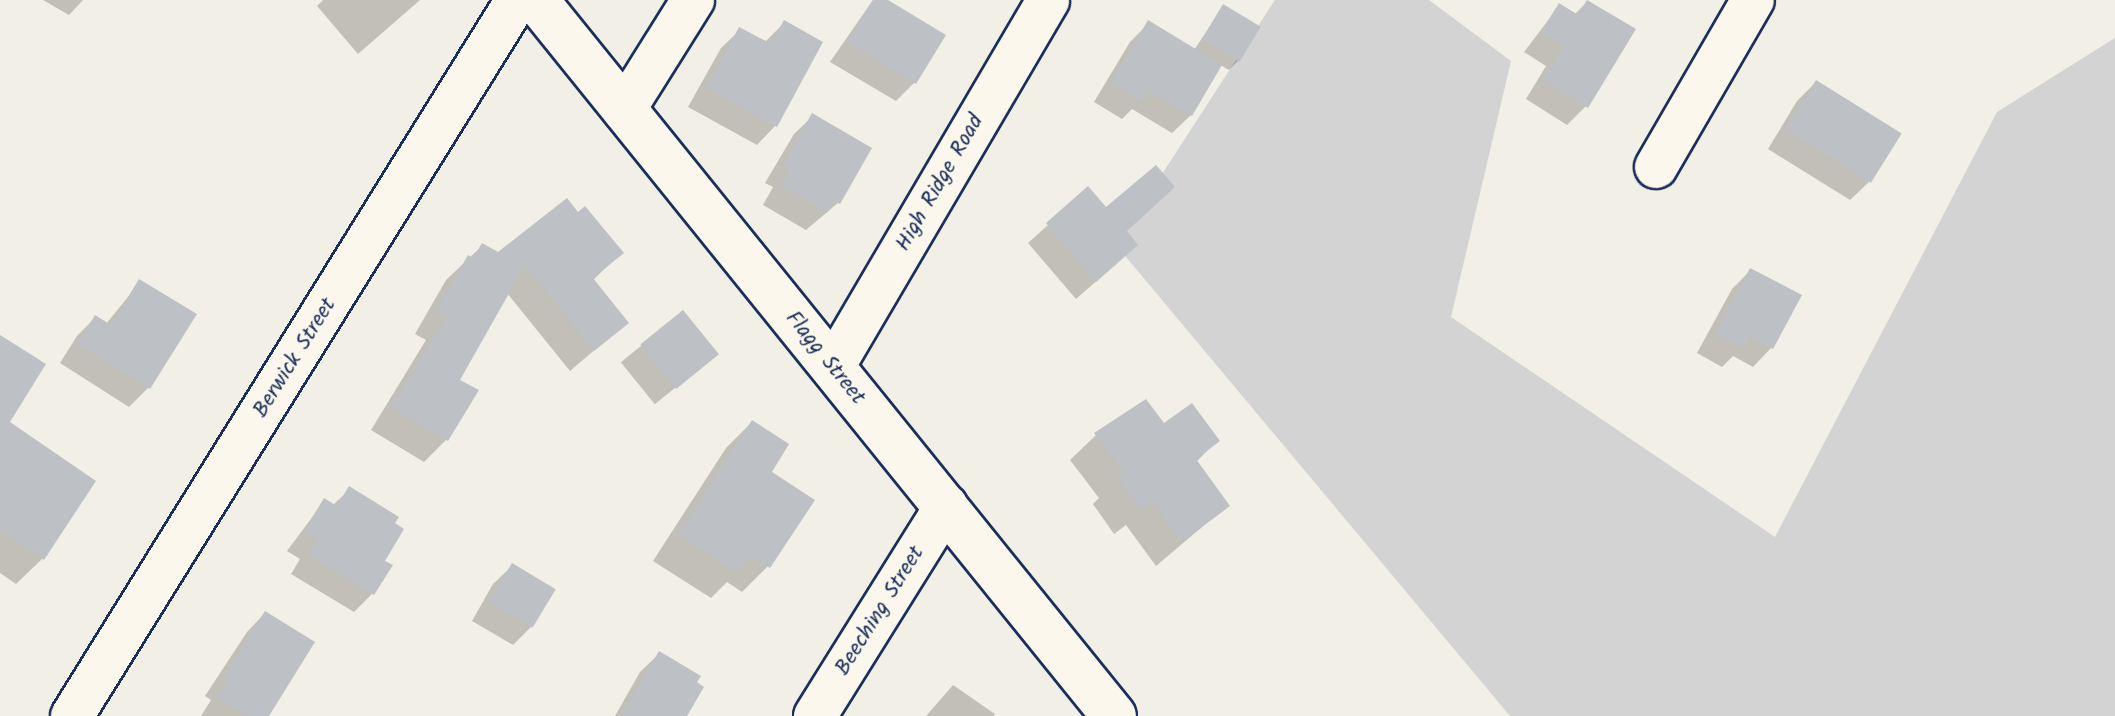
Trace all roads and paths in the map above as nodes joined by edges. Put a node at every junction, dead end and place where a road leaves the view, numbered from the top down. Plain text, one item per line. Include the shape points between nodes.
1 (517, 0) edge
2 (536, 0) edge
3 (693, 0) edge
4 (1048, 0) edge
5 (1753, 0) edge
6 (624, 110) junction
7 (1656, 167) dead end
8 (833, 367) junction
9 (946, 506) junction
10 (72, 716) edge
11 (815, 716) edge
12 (1114, 716) edge

1 - 10 street, Berwick Street
2 - 6 street, Flagg Street
3 - 6 street
4 - 8 street, High Ridge Road
5 - 7 street
6 - 8 street, Flagg Street
8 - 9 street, Flagg Street
9 - 11 street, Beeching Street
9 - 12 street, Flagg Street

